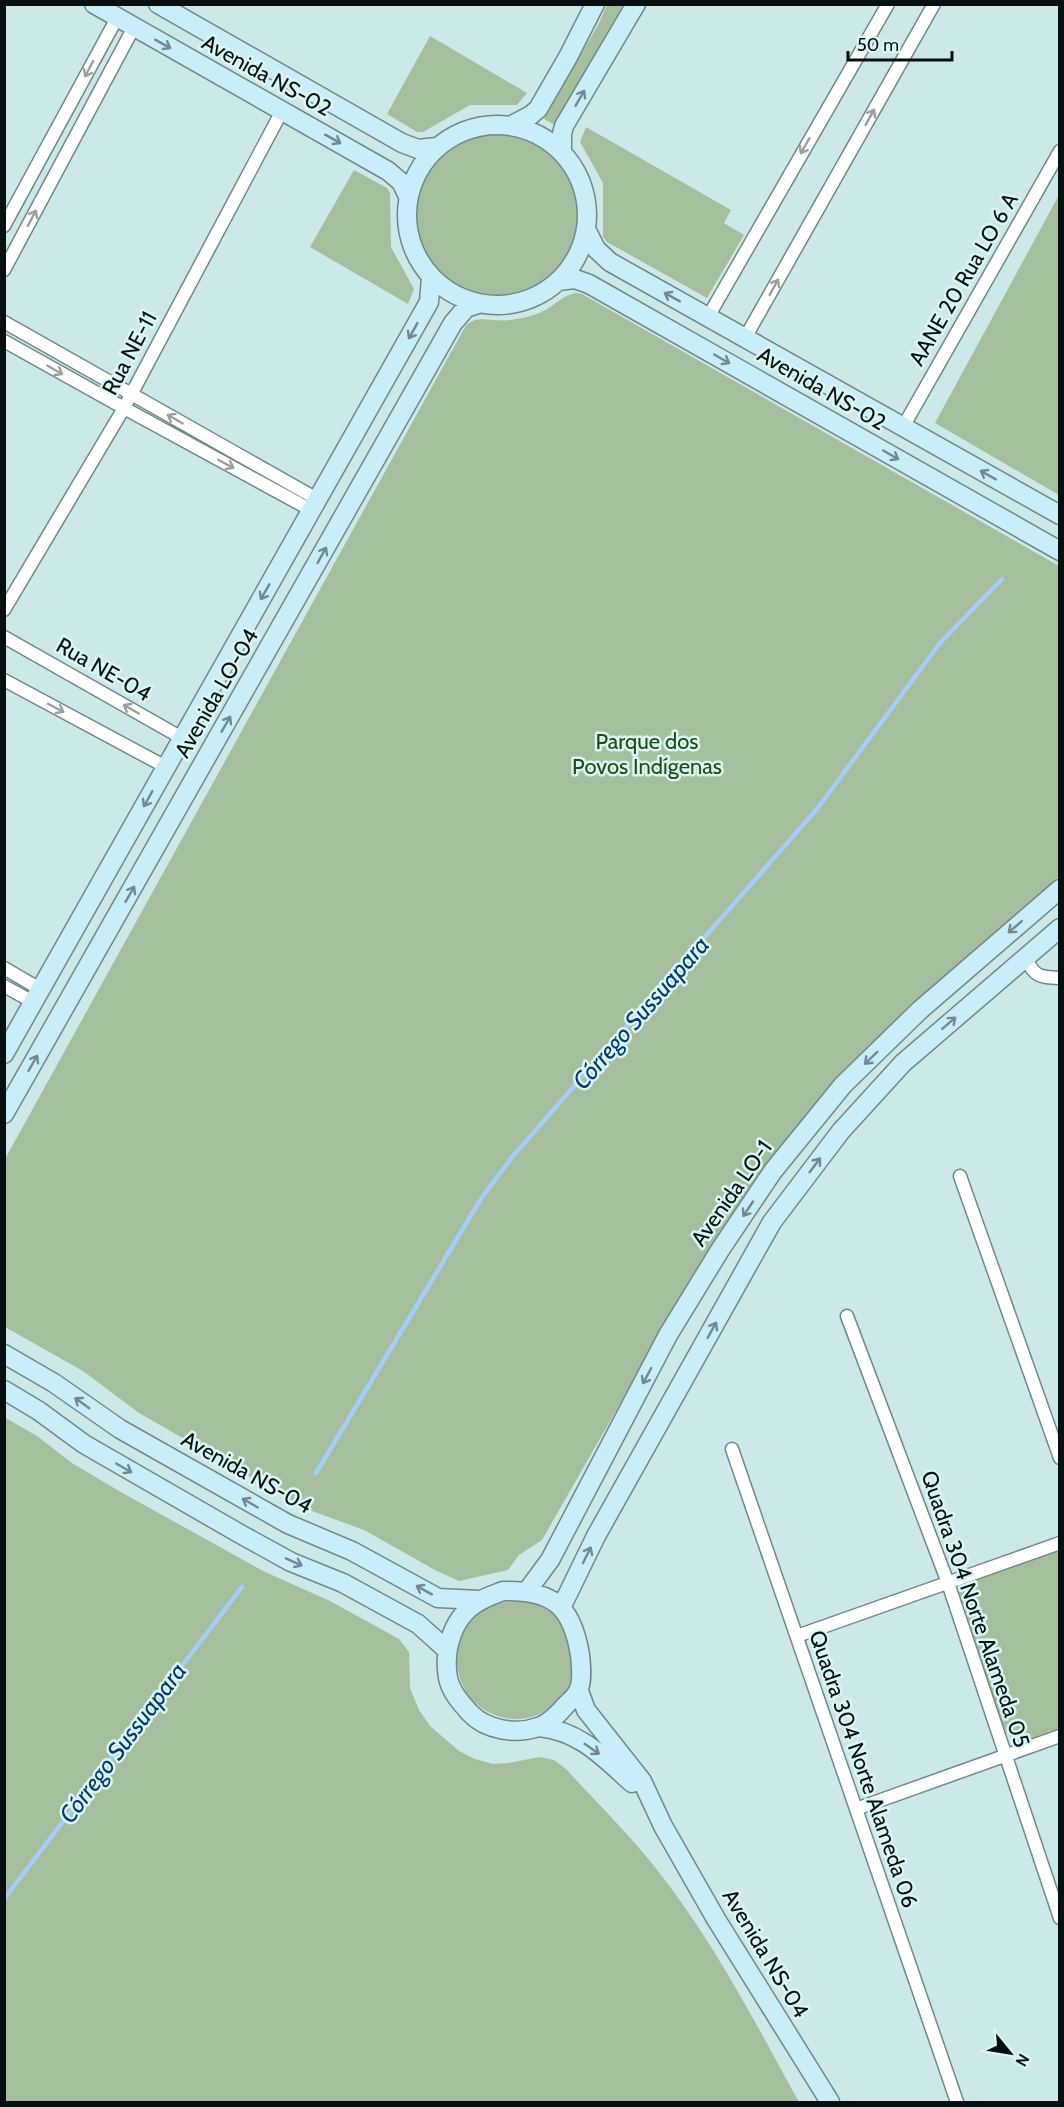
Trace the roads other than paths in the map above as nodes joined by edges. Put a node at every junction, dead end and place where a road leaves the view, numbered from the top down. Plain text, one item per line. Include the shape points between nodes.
1 (94, 4) edge
2 (158, 4) edge
3 (595, 4) edge
4 (636, 4) edge
5 (888, 4) edge
6 (934, 4) edge
7 (117, 18) junction
8 (134, 27) junction
9 (282, 111) junction
10 (512, 125) junction
11 (436, 147) junction
12 (1059, 151) edge
13 (562, 152) junction
14 (408, 196) junction
15 (4, 226) edge
16 (586, 229) junction
17 (4, 270) edge
18 (431, 277) junction
19 (558, 281) junction
20 (478, 304) junction
21 (708, 317) junction
22 (4, 322) edge
23 (745, 338) junction
24 (4, 341) edge
25 (131, 394) junction
26 (123, 408) junction
27 (903, 427) junction
28 (314, 504) junction
29 (1059, 515) edge
30 (1059, 551) edge
31 (4, 610) edge
32 (4, 637) edge
33 (4, 680) edge
34 (182, 738) junction
35 (166, 767) junction
36 (1059, 889) edge
37 (1059, 928) edge
38 (1025, 957) junction
39 (4, 968) edge
40 (1059, 978) edge
41 (4, 986) edge
42 (36, 995) junction
43 (4, 1054) edge
44 (4, 1114) edge
45 (960, 1176) dead end
46 (847, 1316) dead end
47 (4, 1354) edge
48 (4, 1390) edge
49 (732, 1449) dead end
50 (1059, 1458) edge
51 (1059, 1543) edge
52 (948, 1583) junction
53 (527, 1591) junction
54 (480, 1600) junction
55 (561, 1608) junction
56 (796, 1636) junction
57 (447, 1650) junction
58 (579, 1690) junction
59 (539, 1727) junction
60 (1059, 1736) edge
61 (1005, 1755) junction
62 (856, 1809) junction
63 (663, 1826) junction
64 (1059, 1918) edge
65 (830, 2103) edge
66 (957, 2103) edge

1 - 7 street, Avenida NS-02
2 - 11 street, Avenida NS-02 via 402,143 418,149
3 - 10 street via 538,109
13 -> 4 street via 564,126
5 -> 21 street
23 -> 6 street
7 - 8 street, Avenida NS-02
7 -> 15 street
8 -> 9 street, Avenida NS-02
17 -> 8 street
9 -> 14 street, Avenida NS-02 via 388,171 401,182
9 - 25 street, Rua NE-11
10 - 11 street, Avenida NS-02 via 473,127
10 - 13 street, Avenida NS-02 via 542,136
11 - 14 street, Avenida NS-02 via 419,169
12 - 27 street, AANE 20 Rua LO 6 A
13 - 16 street, Avenida NS-02 via 582,186
14 - 18 street, Avenida NS-02 via 410,241
16 - 19 street, Avenida NS-02 via 576,257
21 -> 16 street, Avenida NS-02 via 610,262 596,249
18 - 20 street, Avenida NS-02 via 450,293
18 -> 28 street, Avenida LO-04 via 429,302
19 - 20 street, Avenida NS-02 via 521,302
19 -> 30 street, Avenida NS-02 via 575,279 590,284
44 -> 20 street, Avenida LO-04 via 453,323 466,308
21 - 23 street, Avenida NS-02
22 - 25 street
23 - 27 street, Avenida NS-02
24 -> 26 street
25 - 26 street, Rua NE-11
28 -> 25 street
26 -> 28 street
26 - 31 street, Rua NE-11
29 -> 27 street, Avenida NS-02
28 -> 34 street, Avenida LO-04
34 -> 32 street, Rua NE-04
33 -> 35 street
34 - 35 street, Avenida LO-04
35 -> 42 street, Avenida LO-04
36 -> 53 street, Avenida LO-1 via 920,1010 843,1085 773,1171 669,1335 550,1560
37 - 38 street
38 - 40 street via 1033,972 1046,979
55 -> 38 street via 772,1222 841,1131 903,1063
39 - 42 street
41 - 42 street
42 - 43 street, Avenida LO-04
45 - 50 street
46 - 52 street, Quadra 304 Norte Alameda 05
54 -> 47 street, Avenida NS-04 via 438,1598 352,1551 288,1524 111,1423
48 -> 57 street via 84,1444 242,1536 343,1583 418,1624
49 - 56 street, Quadra 304 Norte Alameda 06
51 - 52 street
52 - 56 street
52 - 61 street, Quadra 304 Norte Alameda 05
53 - 54 street via 503,1591
53 - 55 street via 550,1599
54 - 57 street via 463,1615
55 - 58 street via 576,1633 581,1664
56 - 62 street, Quadra 304 Norte Alameda 06
57 - 59 street via 448,1680 458,1701 474,1717 494,1728 516,1731
58 - 59 street via 557,1716
58 - 63 street, Avenida NS-04 via 592,1719 642,1781
59 -> 63 street, Avenida NS-04 via 557,1729 593,1748 633,1784
60 - 61 street
61 - 62 street
61 - 64 street, Quadra 304 Norte Alameda 05
62 - 66 street, Quadra 304 Norte Alameda 06
63 - 65 street, Avenida NS-04

